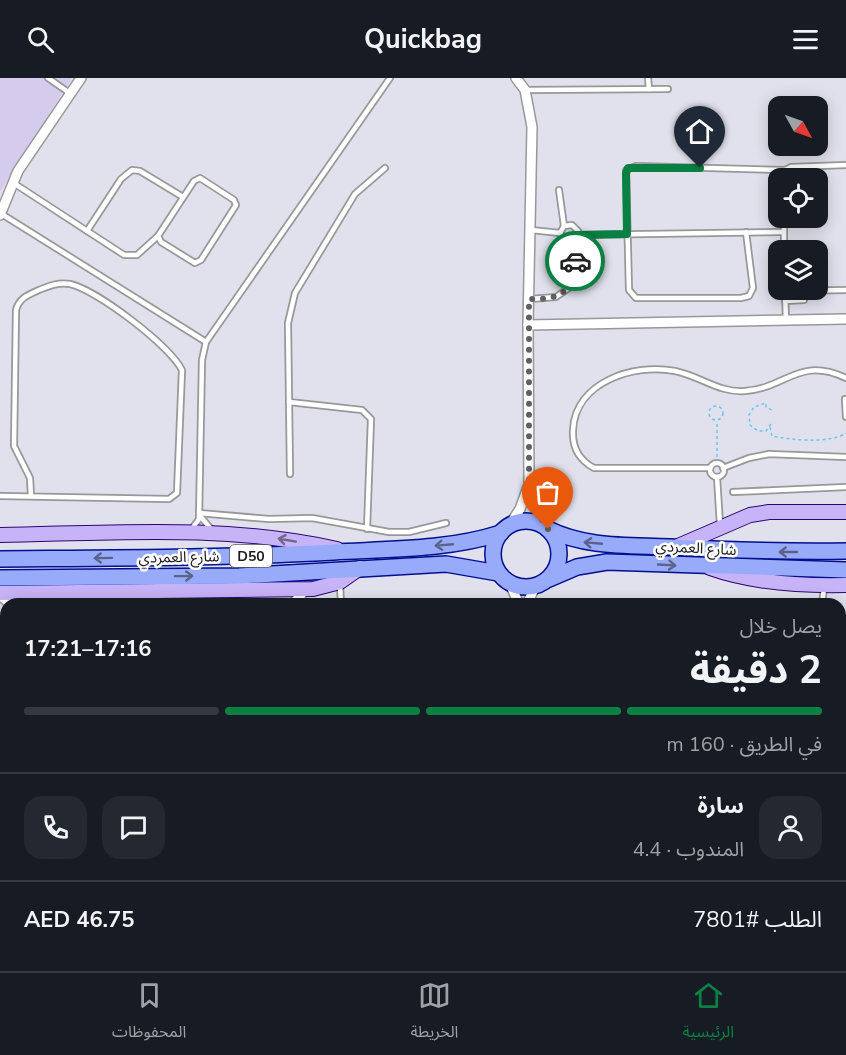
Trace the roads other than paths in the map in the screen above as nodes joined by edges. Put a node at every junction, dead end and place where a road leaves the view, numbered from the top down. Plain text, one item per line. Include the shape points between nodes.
1 (48, 78) edge
2 (81, 78) edge
3 (390, 78) edge
4 (516, 78) edge
5 (648, 78) edge
6 (650, 89) junction
7 (668, 89) dead end
8 (525, 90) junction
9 (71, 94) junction
10 (846, 165) edge
11 (385, 168) dead end
12 (789, 168) edge
13 (768, 170) edge
14 (12, 182) junction
15 (559, 190) dead end
16 (183, 197) junction
17 (0, 214) edge
18 (564, 226) junction
19 (784, 228) edge
20 (531, 230) junction
21 (87, 231) junction
22 (746, 232) junction
23 (784, 232) junction
24 (560, 233) junction
25 (627, 234) junction
26 (578, 235) junction
27 (158, 236) junction
28 (784, 240) edge
29 (573, 242) junction
30 (828, 290) edge
31 (846, 290) edge
32 (529, 299) junction
33 (804, 300) dead end
34 (785, 301) joint
35 (846, 320) edge
36 (786, 321) junction
37 (528, 325) junction
38 (206, 342) junction
39 (846, 378) edge
40 (845, 399) edge
41 (289, 402) junction
42 (846, 417) edge
43 (846, 457) edge
44 (710, 468) junction
45 (723, 468) junction
46 (290, 474) dead end
47 (717, 477) junction
48 (529, 482) junction
49 (846, 487) edge
50 (733, 492) dead end
51 (0, 496) edge
52 (32, 496) junction
53 (846, 512) edge
54 (199, 513) junction
55 (446, 523) dead end
56 (547, 528) junction
57 (720, 528) junction
58 (367, 529) junction
59 (505, 529) junction
60 (3, 532) edge
61 (214, 532) junction
62 (189, 533) junction
63 (675, 547) junction
64 (345, 551) junction
65 (846, 551) edge
66 (0, 559) edge
67 (708, 567) junction
68 (360, 568) junction
69 (846, 570) edge
70 (0, 578) edge
71 (504, 578) junction
72 (340, 582) junction
73 (542, 583) junction
74 (846, 585) edge
75 (824, 586) junction
76 (282, 589) junction
77 (306, 589) junction
78 (30, 593) junction
79 (0, 594) edge
80 (24, 598) edge
81 (288, 598) edge
82 (298, 598) edge
83 (341, 598) edge
84 (516, 598) edge
85 (531, 598) edge
86 (823, 598) edge

1 - 9 lane
2 - 9 street
3 - 38 lane
4 - 8 street
5 - 6 lane
6 - 7 lane
6 - 8 lane
8 - 20 street via 532,127
9 - 14 street
10 - 12 lane
11 - 41 lane via 355,194 295,293 288,323
13 - 25 lane via 631,167 626,173
14 - 17 street
14 - 21 lane
15 - 18 lane
16 - 21 lane via 132,170 121,179
16 - 27 lane
16 - 27 lane via 200,178 236,205 198,262 161,242
17 - 38 lane
18 - 24 lane
18 - 26 lane via 572,225
19 - 23 lane
20 - 24 lane
20 - 32 street
21 - 27 lane via 130,256
22 - 23 lane
22 - 25 lane
22 - 25 lane via 753,288 749,296 741,298 636,298 629,290
23 - 28 lane
24 - 29 lane via 564,241
25 - 26 lane
26 - 29 lane
29 - 32 lane via 575,273 569,288 556,297
30 - 31 lane
32 - 37 street
33 - 34 lane
34 - 36 lane
35 - 36 street
36 - 37 street
37 - 48 street
38 - 54 lane via 202,360
39 - 44 lane via 827,371 803,371 759,389 733,391 673,371 636,372 610,380 580,402 573,441 581,458 594,468
40 - 42 lane
41 - 46 lane
41 - 58 lane via 362,411 371,419
43 - 45 lane via 769,454
44 - 45 lane via 717,463
44 - 47 lane
45 - 47 lane
47 - 57 lane
48 - 56 street via 534,506
48 - 59 street via 520,509
49 - 50 lane
51 - 52 lane
52 - 52 lane via 169,499 178,488 182,370 138,325 85,290 69,284 52,284 29,294 16,310 14,446 30,478
53 - 57 street via 760,513
54 - 58 lane via 312,518
54 - 61 lane
54 - 62 lane
55 - 58 lane via 409,532
56 - 59 main road via 528,521
63 -> 56 main road, شارع العمردي via 590,543
56 - 73 main road via 557,540 560,554 557,567
57 - 63 street
59 -> 64 main road, شارع العمردي / D50 via 464,543
59 - 71 main road via 493,549 494,562
60 - 62 street
61 - 62 street
64 -> 61 street via 255,534
65 -> 63 main road, شارع العمردي via 755,552
64 -> 66 main road, شارع العمردي / D50
67 - 69 main road, شارع العمردي
73 -> 67 main road, شارع العمردي via 567,570 597,563
67 - 75 street via 743,577
70 -> 68 main road, شارع العمردي / D50 via 239,576
68 - 71 main road, شارع العمردي / D50 via 446,564
68 - 72 street
71 - 73 main road via 522,588
71 - 84 street
72 - 77 street
72 - 83 lane
73 - 85 street
74 - 75 street
75 - 86 lane
76 - 77 street
76 - 78 street
76 - 81 street
77 - 82 street
78 - 79 street
78 - 80 street

